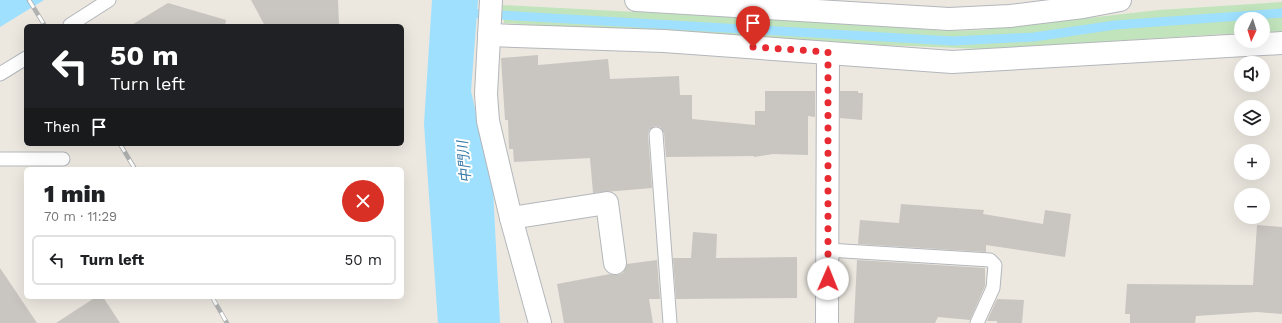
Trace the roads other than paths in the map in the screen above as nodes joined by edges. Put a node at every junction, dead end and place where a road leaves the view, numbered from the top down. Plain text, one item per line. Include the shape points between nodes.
1 (109, 0) edge
2 (491, 0) edge
3 (636, 0) edge
4 (1120, 0) edge
5 (828, 6) edge
6 (72, 24) edge
7 (489, 35) junction
8 (1282, 43) edge
9 (828, 52) junction
10 (24, 59) edge
11 (0, 74) edge
12 (656, 134) dead end
13 (0, 159) edge
14 (63, 159) dead end
15 (511, 218) junction
16 (828, 250) junction
17 (615, 263) dead end
18 (540, 323) edge
19 (670, 323) edge
20 (827, 323) edge
21 (977, 323) edge

1 - 6 lane
2 - 7 street
3 - 5 street
4 - 5 street via 1010,16 956,19
7 - 9 street via 664,41
7 - 15 street via 486,94 488,121
8 - 9 street via 952,62
9 - 16 street
10 - 11 lane
12 - 19 lane
13 - 14 lane
15 - 17 street via 607,203
15 - 18 street
16 - 20 street
16 - 21 lane via 990,260 995,264 993,288

